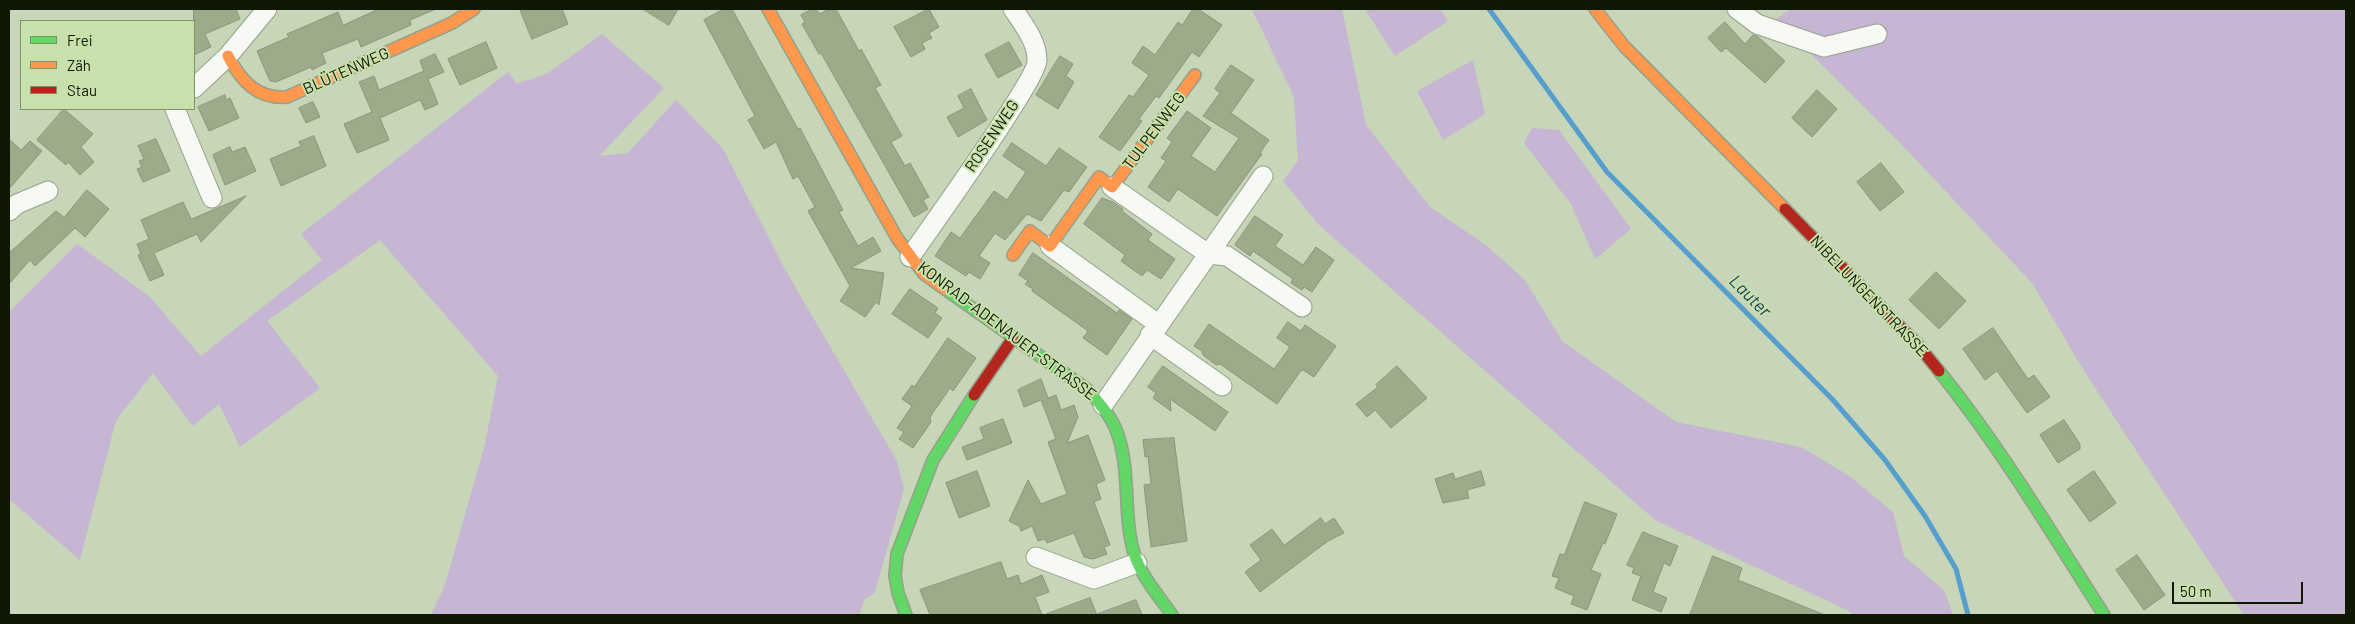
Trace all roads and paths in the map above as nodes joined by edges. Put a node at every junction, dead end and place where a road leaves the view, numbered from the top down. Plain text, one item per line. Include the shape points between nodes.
1 (267, 9) edge
2 (474, 9) edge
3 (768, 9) edge
4 (1013, 9) edge
5 (1595, 9) edge
6 (1737, 9) edge
7 (1877, 34) dead end
8 (228, 56) junction
9 (1195, 75) dead end
10 (195, 87) edge
11 (175, 110) edge
12 (1263, 176) dead end
13 (1112, 187) junction
14 (48, 191) dead end
15 (212, 198) dead end
16 (9, 211) edge
17 (1050, 246) junction
18 (1208, 254) junction
19 (1013, 255) dead end
20 (910, 258) junction
21 (1302, 307) dead end
22 (1154, 330) junction
23 (1013, 338) junction
24 (1222, 386) dead end
25 (1103, 405) junction
26 (1036, 557) dead end
27 (1137, 563) junction
28 (906, 615) edge
29 (1172, 615) edge
30 (2104, 615) edge

1 - 8 street
2 - 8 street, BLÜTENWEG via 452,23 286,97 273,98 254,91 234,69
3 - 20 street, KONRAD-ADENAUER-STRASSE
4 - 20 street, ROSENWEG via 1035,45 1038,62 1015,104
5 - 30 street, NIBELUNGENSTRASSE via 1624,46 1918,344 2011,469
6 - 7 street via 1757,24 1824,47
8 - 10 street
9 - 13 street, TULPENWEG
11 - 15 street
12 - 18 street
13 - 17 street, TULPENWEG via 1099,177
13 - 18 street, TULPENWEG
14 - 16 street via 16,204
17 - 19 street via 1030,231
17 - 22 street
18 - 21 street via 1227,256
18 - 22 street
20 - 23 street, KONRAD-ADENAUER-STRASSE via 924,274
22 - 24 street
22 - 25 street
23 - 25 street, KONRAD-ADENAUER-STRASSE via 1088,390
23 - 28 street via 933,460 900,545 895,576
25 - 27 street, KONRAD-ADENAUER-STRASSE via 1122,444 1130,536
26 - 27 street via 1094,579
27 - 29 street, KONRAD-ADENAUER-STRASSE

